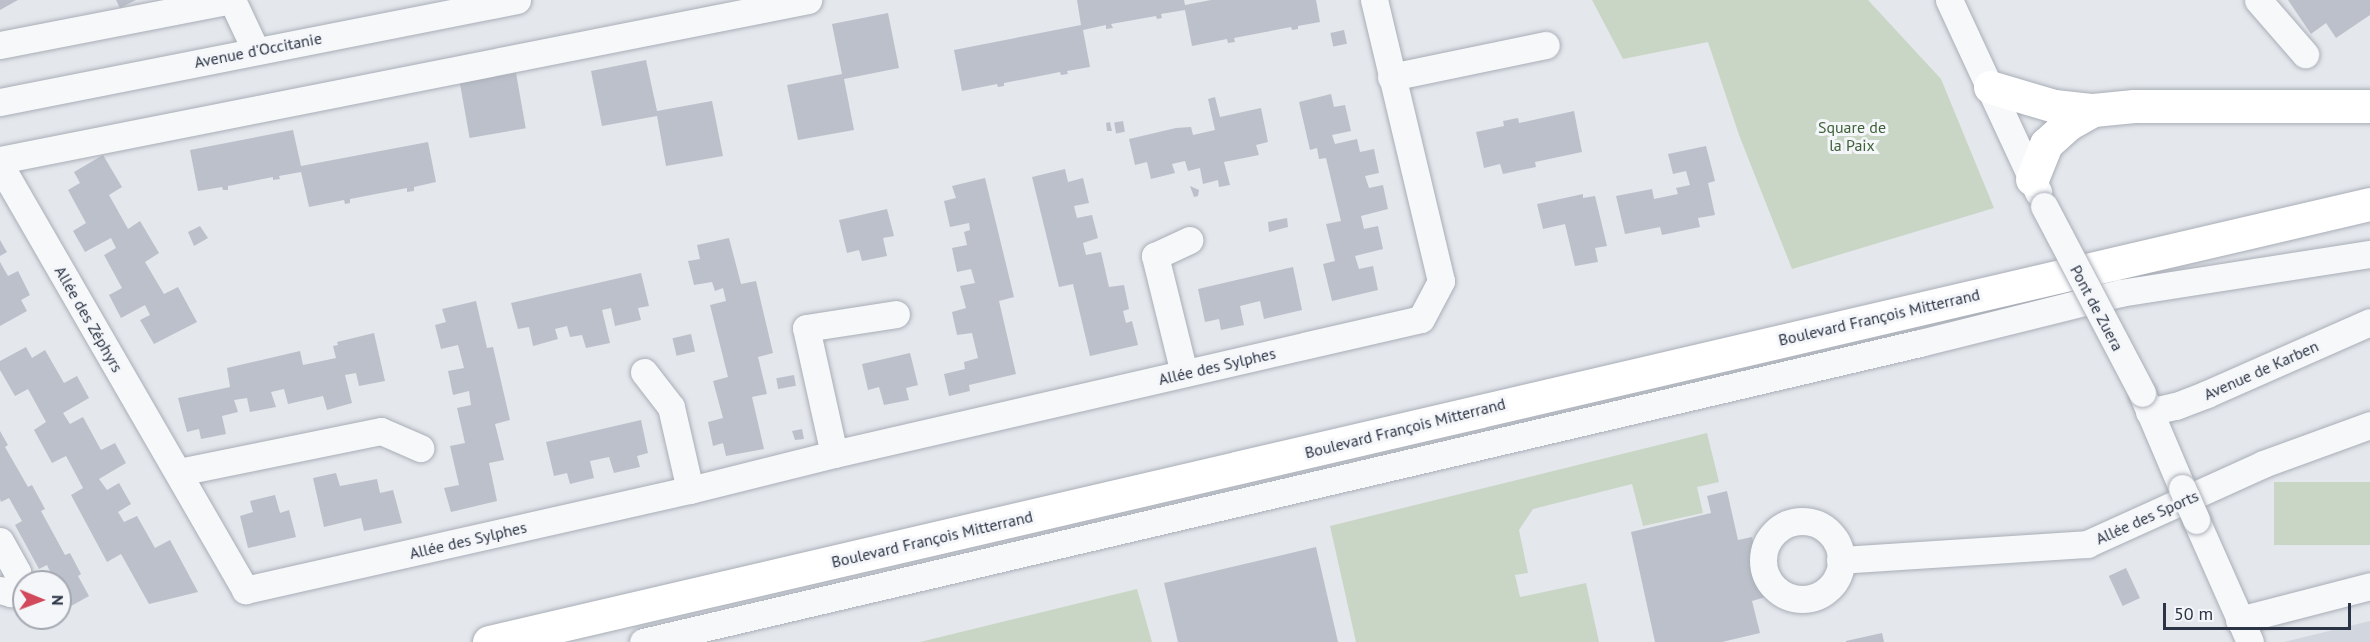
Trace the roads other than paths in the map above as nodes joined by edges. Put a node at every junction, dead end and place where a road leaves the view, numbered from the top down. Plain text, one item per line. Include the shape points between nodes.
1 (232, 0) edge
2 (517, 0) edge
3 (808, 0) edge
4 (1374, 0) edge
5 (1949, 0) edge
6 (2258, 0) edge
7 (0, 45) edge
8 (1546, 45) dead end
9 (256, 51) junction
10 (2305, 54) dead end
11 (1391, 77) junction
12 (1990, 87) junction
13 (0, 102) edge
14 (2370, 106) edge
15 (2093, 110) junction
16 (0, 160) edge
17 (0, 165) edge
18 (2038, 193) junction
19 (2370, 204) edge
20 (2322, 215) junction
21 (2370, 216) edge
22 (1189, 240) dead end
23 (2370, 254) edge
24 (896, 314) dead end
25 (2370, 322) edge
26 (644, 372) dead end
27 (1184, 373) junction
28 (2145, 403) junction
29 (2370, 426) edge
30 (420, 448) dead end
31 (834, 454) junction
32 (179, 472) junction
33 (690, 490) junction
34 (0, 541) edge
35 (1840, 560) dead end
36 (2370, 586) edge
37 (0, 590) edge
38 (245, 590) joint
39 (2244, 631) edge
40 (489, 642) edge
41 (643, 642) edge

1 - 7 street
1 - 9 street
2 - 9 street, Avenue d'Occitanie
3 - 16 street
4 - 11 street, Allée des Sylphes
5 - 12 street, Pont de Zuera
6 - 10 street
8 - 11 street
9 - 13 street, Avenue d'Occitanie
11 - 27 street, Allée des Sylphes via 1441,281 1420,320
12 - 15 main road via 2054,106
12 - 18 street, Pont de Zuera
14 - 15 main road via 2134,106
15 - 18 main road via 2068,124 2046,144
17 - 32 street, Allée des Zéphyrs
18 - 28 street, Pont de Zuera, bridge
19 - 20 main road, Boulevard François Mitterrand
20 - 21 main road, Boulevard François Mitterrand
20 - 40 main road, Boulevard François Mitterrand
22 - 27 street via 1155,256
23 - 41 street via 2120,293
24 - 31 street via 806,328
25 - 28 street, Avenue de Karben via 2176,406
26 - 33 street via 671,406
27 - 31 street, Allée des Sylphes
28 - 39 street, Pont de Zuera, bridge
29 - 35 street, Allée des Sports via 2297,448 2087,544
30 - 32 street via 381,431
31 - 33 street, Allée des Sylphes
32 - 38 street, Allée des Zéphyrs
33 - 38 street, Allée des Sylphes
34 - 37 street via 20,584 11,593
36 - 39 street

